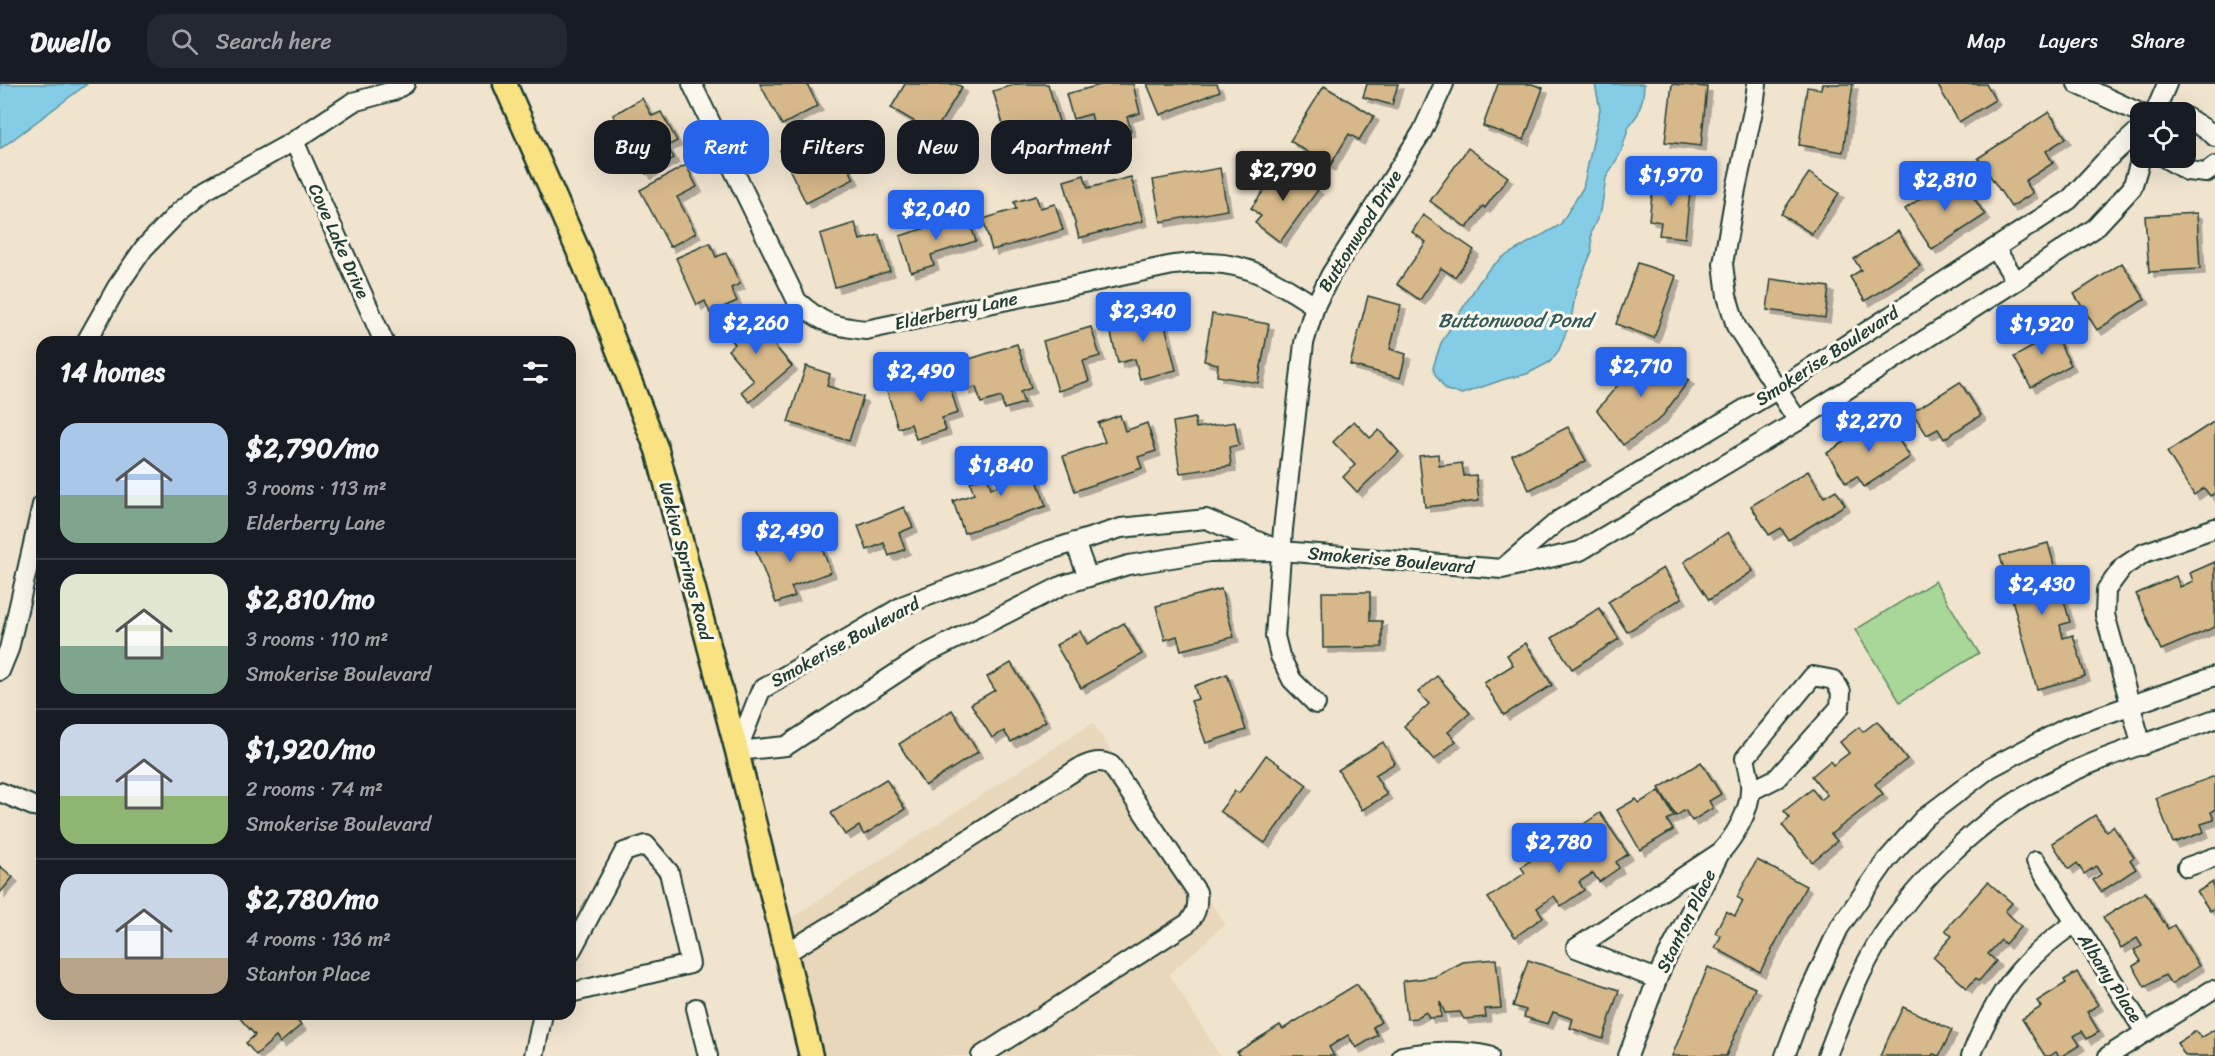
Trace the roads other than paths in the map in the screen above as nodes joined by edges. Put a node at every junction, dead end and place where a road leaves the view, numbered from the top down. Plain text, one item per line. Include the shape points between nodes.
1 (364, 84) edge
2 (405, 84) edge
3 (505, 84) edge
4 (692, 84) edge
5 (1444, 84) edge
6 (1757, 84) edge
7 (2077, 84) edge
8 (2167, 84) edge
9 (353, 102) junction
10 (2159, 102) edge
11 (2130, 108) edge
12 (2196, 123) edge
13 (2215, 137) edge
14 (2130, 138) edge
15 (294, 141) junction
16 (2215, 166) edge
17 (2138, 168) edge
18 (2182, 168) edge
19 (1995, 248) junction
20 (2016, 281) junction
21 (1315, 306) junction
22 (89, 336) edge
23 (381, 336) edge
24 (1778, 388) junction
25 (1798, 421) junction
26 (2215, 528) edge
27 (36, 531) edge
28 (1075, 542) junction
29 (1281, 551) junction
30 (1502, 568) junction
31 (1088, 577) junction
32 (0, 671) edge
33 (2215, 676) edge
34 (1316, 704) dead end
35 (2132, 704) junction
36 (2215, 719) edge
37 (2142, 746) junction
38 (737, 751) junction
39 (1750, 791) junction
40 (0, 792) edge
41 (36, 806) edge
42 (1720, 852) junction
43 (2215, 857) edge
44 (2036, 861) dead end
45 (2187, 867) dead end
46 (2075, 923) junction
47 (576, 942) edge
48 (786, 952) junction
49 (1657, 979) junction
50 (2212, 990) dead end
51 (576, 992) edge
52 (696, 1008) dead end
53 (542, 1020) edge
54 (2145, 1032) junction
55 (1466, 1054) edge
56 (534, 1056) edge
57 (708, 1056) edge
58 (811, 1056) edge
59 (981, 1056) edge
60 (1402, 1056) edge
61 (1489, 1056) edge
62 (1628, 1056) edge
63 (1785, 1056) edge
64 (1827, 1056) edge
65 (1971, 1056) edge
66 (2108, 1056) edge

1 - 9 street
2 - 9 street
3 - 38 main road, Wekiva Springs Road via 584,264 657,450
4 - 21 street, Elderberry Lane via 797,300 818,318 837,327 866,330 1173,265 1211,262 1244,267 1270,278
5 - 21 street, Buttonwood Drive via 1422,132 1330,274
6 - 24 street via 1723,264 1736,326
7 - 11 street
8 - 10 street
9 - 15 street
12 - 13 street
14 - 19 street, Smokerise Boulevard via 2069,200
15 - 22 street via 206,190 179,212 144,248
15 - 23 street, Cove Lake Drive
16 - 18 street via 2206,173
17 - 20 street, Smokerise Boulevard via 2132,188 2095,228
19 - 20 street
19 - 24 street, Smokerise Boulevard
20 - 25 street, Smokerise Boulevard
21 - 29 street, Buttonwood Drive via 1304,343
24 - 25 street
24 - 30 street, Smokerise Boulevard via 1559,520
25 - 30 street, Smokerise Boulevard via 1580,551
26 - 35 street via 2144,553 2123,567 2106,590 2105,615
27 - 32 street via 9,649
28 - 29 street, Smokerise Boulevard via 1121,528 1206,519
28 - 31 street
28 - 38 street, Smokerise Boulevard via 904,605 761,690
29 - 30 street, Smokerise Boulevard
29 - 31 street, Smokerise Boulevard via 1209,552 1128,565
29 - 34 street, Buttonwood Drive via 1275,636 1292,680
31 - 38 street, Smokerise Boulevard via 1063,585 924,655 786,746
33 - 35 street
35 - 37 street
35 - 63 street via 2066,729 1990,768 1923,819 1886,861 1839,928
36 - 37 street
37 - 64 street via 2040,787 1998,813 1964,842 1917,890 1882,936 1850,996
38 - 48 main road, Wekiva Springs Road
39 - 39 street via 1745,758 1813,676 1834,680 1841,692 1840,707 1777,778
39 - 42 street, Stanton Place via 1733,839
40 - 41 street
42 - 49 street, Stanton Place
42 - 49 street via 1576,948
43 - 45 street
44 - 46 street, Albany Place
46 - 54 street, Albany Place
46 - 65 street, Albany Place via 2023,965 1998,997
47 - 51 street via 624,852 646,845 669,872 690,964
48 - 58 main road, Wekiva Springs Road
48 - 59 street via 1079,768 1102,761 1111,765 1197,892 1195,915
49 - 62 street, Stanton Place
50 - 54 street, Albany Place
52 - 57 street
53 - 56 street
54 - 66 street, Albany Place
55 - 60 street via 1438,1050
55 - 61 street

